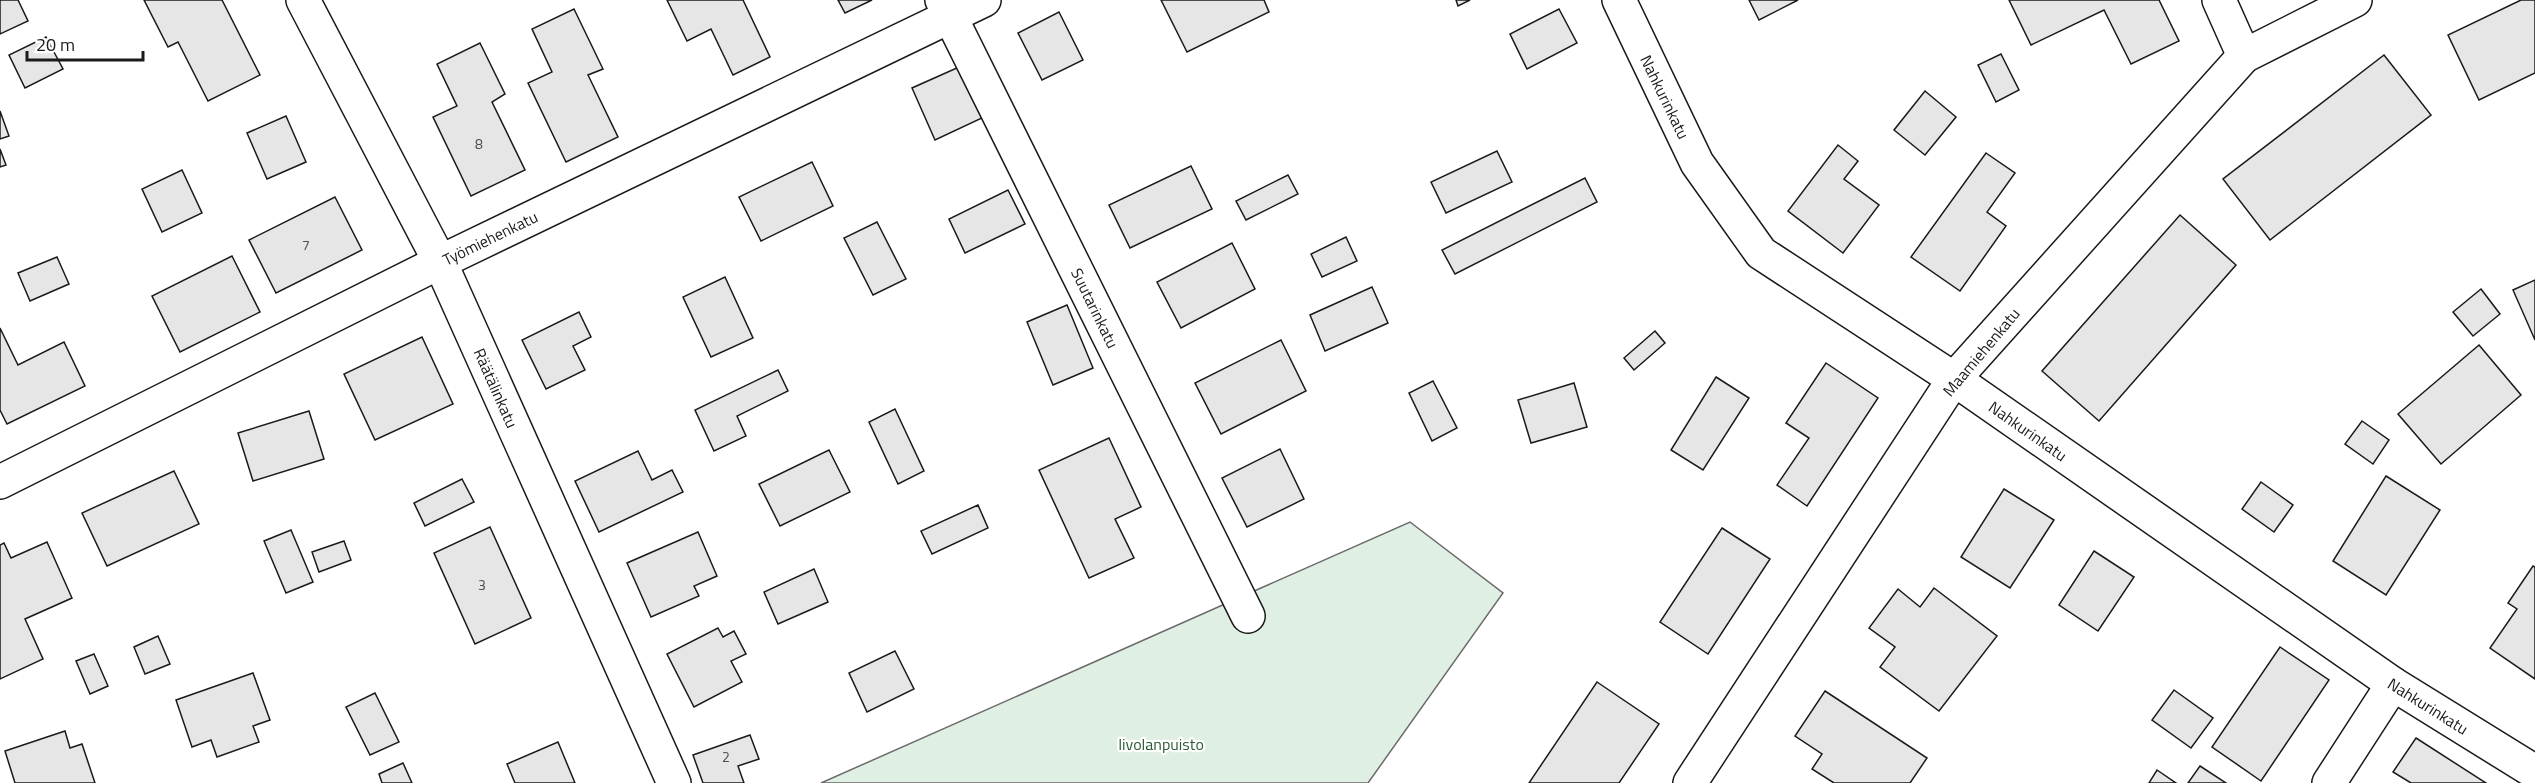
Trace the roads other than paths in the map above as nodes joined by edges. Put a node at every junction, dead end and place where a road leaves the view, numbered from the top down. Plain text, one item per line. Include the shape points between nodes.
1 (303, 0) edge
2 (984, 0) edge
3 (1619, 0) edge
4 (2219, 0) edge
5 (2355, 0) edge
6 (946, 8) edge
7 (2244, 56) junction
8 (440, 262) junction
9 (1954, 380) junction
10 (0, 482) edge
11 (1248, 616) dead end
12 (2393, 684) junction
13 (2535, 772) edge
14 (674, 783) edge
15 (1690, 783) edge
16 (2329, 783) edge

1 - 8 street, Räätälinkatu
2 - 6 street, Työmiehenkatu
3 - 9 street, Nahkurinkatu via 1697,163 1761,253
4 - 7 street
5 - 7 street, Maamiehenkatu
6 - 8 street, Työmiehenkatu
6 - 11 street, Suutarinkatu
7 - 9 street, Maamiehenkatu
8 - 10 street, Työmiehenkatu
8 - 14 street, Räätälinkatu
9 - 12 street, Nahkurinkatu
9 - 15 street, Maamiehenkatu
12 - 13 street, Nahkurinkatu
12 - 16 street

